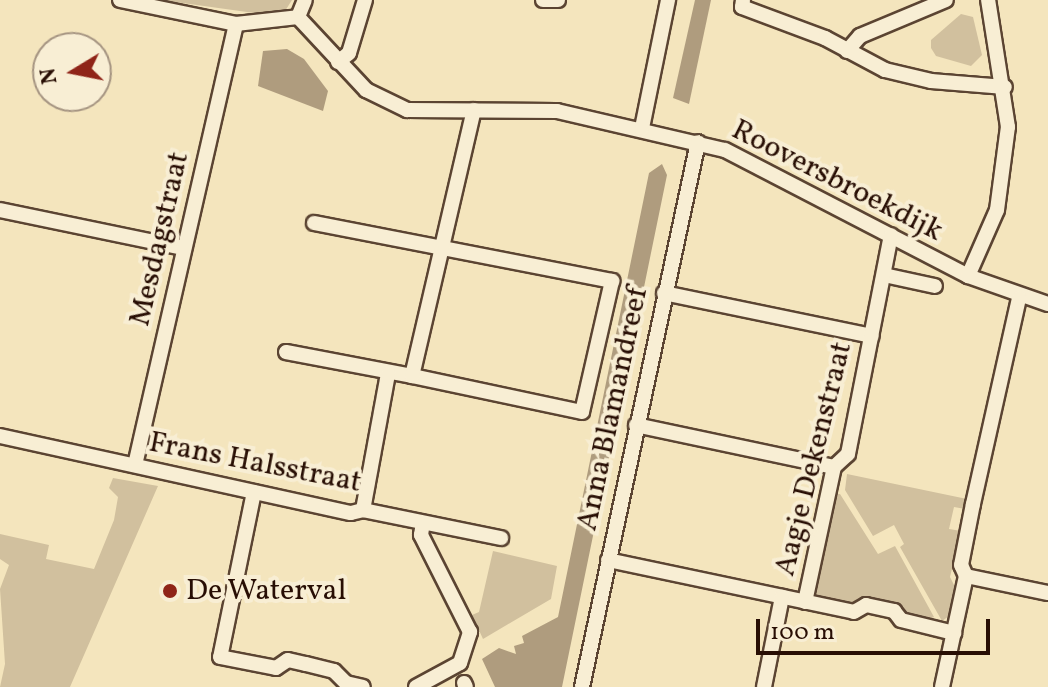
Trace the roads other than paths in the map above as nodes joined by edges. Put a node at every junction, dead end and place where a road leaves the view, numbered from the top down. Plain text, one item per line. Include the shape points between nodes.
1 (120, 0) edge
2 (305, 0) edge
3 (365, 0) edge
4 (543, 0) edge
5 (558, 0) edge
6 (668, 0) edge
7 (946, 0) edge
8 (988, 0) edge
9 (742, 4) edge
10 (298, 17) junction
11 (236, 24) junction
12 (847, 51) junction
13 (338, 62) junction
14 (1005, 87) junction
15 (474, 110) junction
16 (642, 128) junction
17 (698, 142) junction
18 (0, 210) edge
19 (314, 223) dead end
20 (891, 235) junction
21 (184, 248) junction
22 (441, 248) junction
23 (884, 275) junction
24 (968, 276) junction
25 (935, 286) dead end
26 (664, 293) junction
27 (1019, 298) junction
28 (1048, 304) edge
29 (872, 336) junction
30 (286, 352) dead end
31 (388, 374) junction
32 (412, 376) junction
33 (636, 425) junction
34 (0, 436) edge
35 (135, 465) junction
36 (834, 467) junction
37 (254, 492) junction
38 (363, 510) junction
39 (423, 523) junction
40 (501, 538) dead end
41 (608, 560) junction
42 (966, 576) junction
43 (1048, 593) edge
44 (782, 597) junction
45 (805, 602) junction
46 (954, 633) junction
47 (363, 687) edge
48 (416, 687) edge
49 (582, 687) edge
50 (764, 687) edge
51 (942, 687) edge

1 - 11 street
2 - 10 street
3 - 13 street via 349,53
4 - 5 street
6 - 16 street
7 - 12 street via 860,36
8 - 14 street
9 - 12 street
10 - 11 street
10 - 13 street, Rooversbroekdijk
11 - 21 street, Mesdagstraat
12 - 14 street via 921,79
13 - 15 street, Rooversbroekdijk via 366,90 407,110
14 - 24 street via 1008,127 997,210
15 - 16 street, Rooversbroekdijk via 557,111
15 - 22 street
16 - 17 street, Rooversbroekdijk
17 - 20 street, Rooversbroekdijk via 753,162
17 - 26 street, Anna Blamandreef
18 - 21 street
19 - 22 street
20 - 23 street, Aagje Dekenstraat
20 - 24 street, Rooversbroekdijk
21 - 35 street, Mesdagstraat
22 - 32 street
22 - 32 street via 612,281 582,412
23 - 25 street
23 - 29 street, Aagje Dekenstraat
24 - 27 street, Rooversbroekdijk
26 - 29 street
26 - 33 street, Anna Blamandreef
27 - 28 street, Rooversbroekdijk
27 - 42 street via 961,565
29 - 36 street, Aagje Dekenstraat via 848,454
30 - 31 street
31 - 32 street
31 - 38 street
33 - 36 street
33 - 41 street, Anna Blamandreef
34 - 35 street, Frans Halsstraat
35 - 37 street, Frans Halsstraat
36 - 45 street, Aagje Dekenstraat
37 - 38 street, Frans Halsstraat via 351,513
37 - 47 street via 220,657 276,668 288,660 334,671 346,683
38 - 39 street, Frans Halsstraat
39 - 40 street, Frans Halsstraat
39 - 48 street via 421,535 470,632 455,666
41 - 44 street
41 - 49 street, Anna Blamandreef
42 - 43 street
42 - 46 street
44 - 45 street
44 - 50 street, Aagje Dekenstraat
45 - 46 street via 854,612 866,605
46 - 51 street

